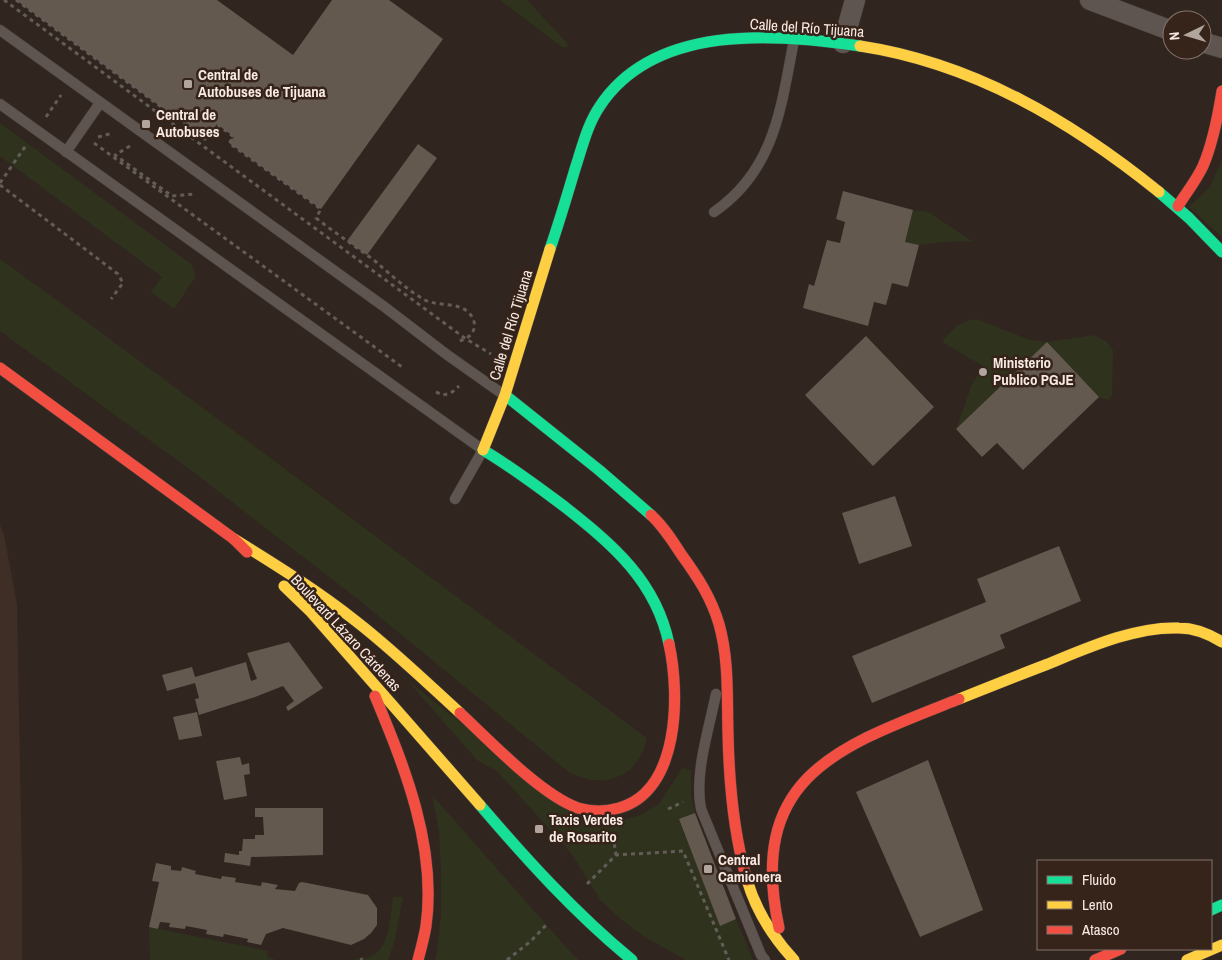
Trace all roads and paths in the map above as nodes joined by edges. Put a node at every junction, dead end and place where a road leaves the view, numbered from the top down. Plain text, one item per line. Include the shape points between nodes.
1 (4, 0) edge
2 (16, 0) edge
3 (855, 0) edge
4 (1090, 0) edge
5 (1162, 27) edge
6 (0, 30) edge
7 (794, 38) junction
8 (843, 43) junction
9 (1222, 91) edge
10 (100, 103) junction
11 (0, 104) edge
12 (116, 133) dead end
13 (127, 141) dead end
14 (66, 152) junction
15 (0, 185) edge
16 (202, 198) dead end
17 (1178, 206) junction
18 (714, 212) dead end
19 (1222, 252) edge
20 (367, 255) dead end
21 (111, 299) dead end
22 (514, 367) junction
23 (0, 368) edge
24 (405, 369) dead end
25 (451, 380) dead end
26 (428, 386) dead end
27 (505, 395) junction
28 (483, 450) junction
29 (455, 499) dead end
30 (234, 539) junction
31 (1222, 642) edge
32 (725, 653) junction
33 (366, 675) junction
34 (569, 902) junction
35 (547, 924) dead end
36 (1119, 950) edge
37 (1212, 950) edge
38 (1195, 958) edge
39 (418, 960) edge
40 (507, 960) edge
41 (632, 960) edge
42 (729, 960) edge
43 (765, 960) edge
44 (795, 960) edge
45 (1095, 960) edge
46 (1187, 960) edge

1 - 22 path via 466,339
2 - 20 path via 206,140 217,124 234,137 229,143 321,209 316,218
3 - 8 street
4 - 5 street
6 - 10 lane
7 - 8 main road, Calle del Río Tijuana
7 - 18 lane via 779,116 759,165 737,194
7 - 22 main road, Calle del Río Tijuana via 743,38 704,42 672,50 632,69 607,95 588,128
8 - 17 main road, Calle del Río Tijuana via 883,49 939,64 1016,97 1087,138
9 - 17 main road via 1204,163
10 - 14 lane
10 - 27 lane
11 - 14 lane
12 - 24 path via 88,139
13 - 16 path via 133,145 115,155 172,196 188,193
14 - 28 lane
15 - 21 path via 118,274 122,283
17 - 19 main road
22 - 27 main road, Calle del Río Tijuana
23 - 30 main road, Boulevard Lázaro Cárdenas
25 - 26 path via 459,386 451,393 443,395
27 - 28 main road, Calle del Río Tijuana
27 - 32 main road via 631,496 661,525 714,607
28 - 29 lane
28 - 30 main road via 527,478 607,542 630,564 657,606 673,661 675,713 666,758 656,779 643,796 627,805 590,811 573,806 552,793 357,622 309,586
30 - 33 main road, Boulevard Lázaro Cárdenas via 310,611
31 - 44 main road via 1187,628 1140,631 1096,645 869,735 814,771 787,805 777,826 771,855 774,909
32 - 43 lane via 698,795 700,808
32 - 44 main road via 728,749 738,843 760,912 769,929
33 - 34 main road, Boulevard Lázaro Cárdenas via 531,864
33 - 39 main road via 396,747 424,848 428,915
34 - 41 main road, Boulevard Lázaro Cárdenas
34 - 42 path via 616,855 683,851
35 - 40 path
36 - 45 main road
37 - 38 main road
38 - 46 main road

